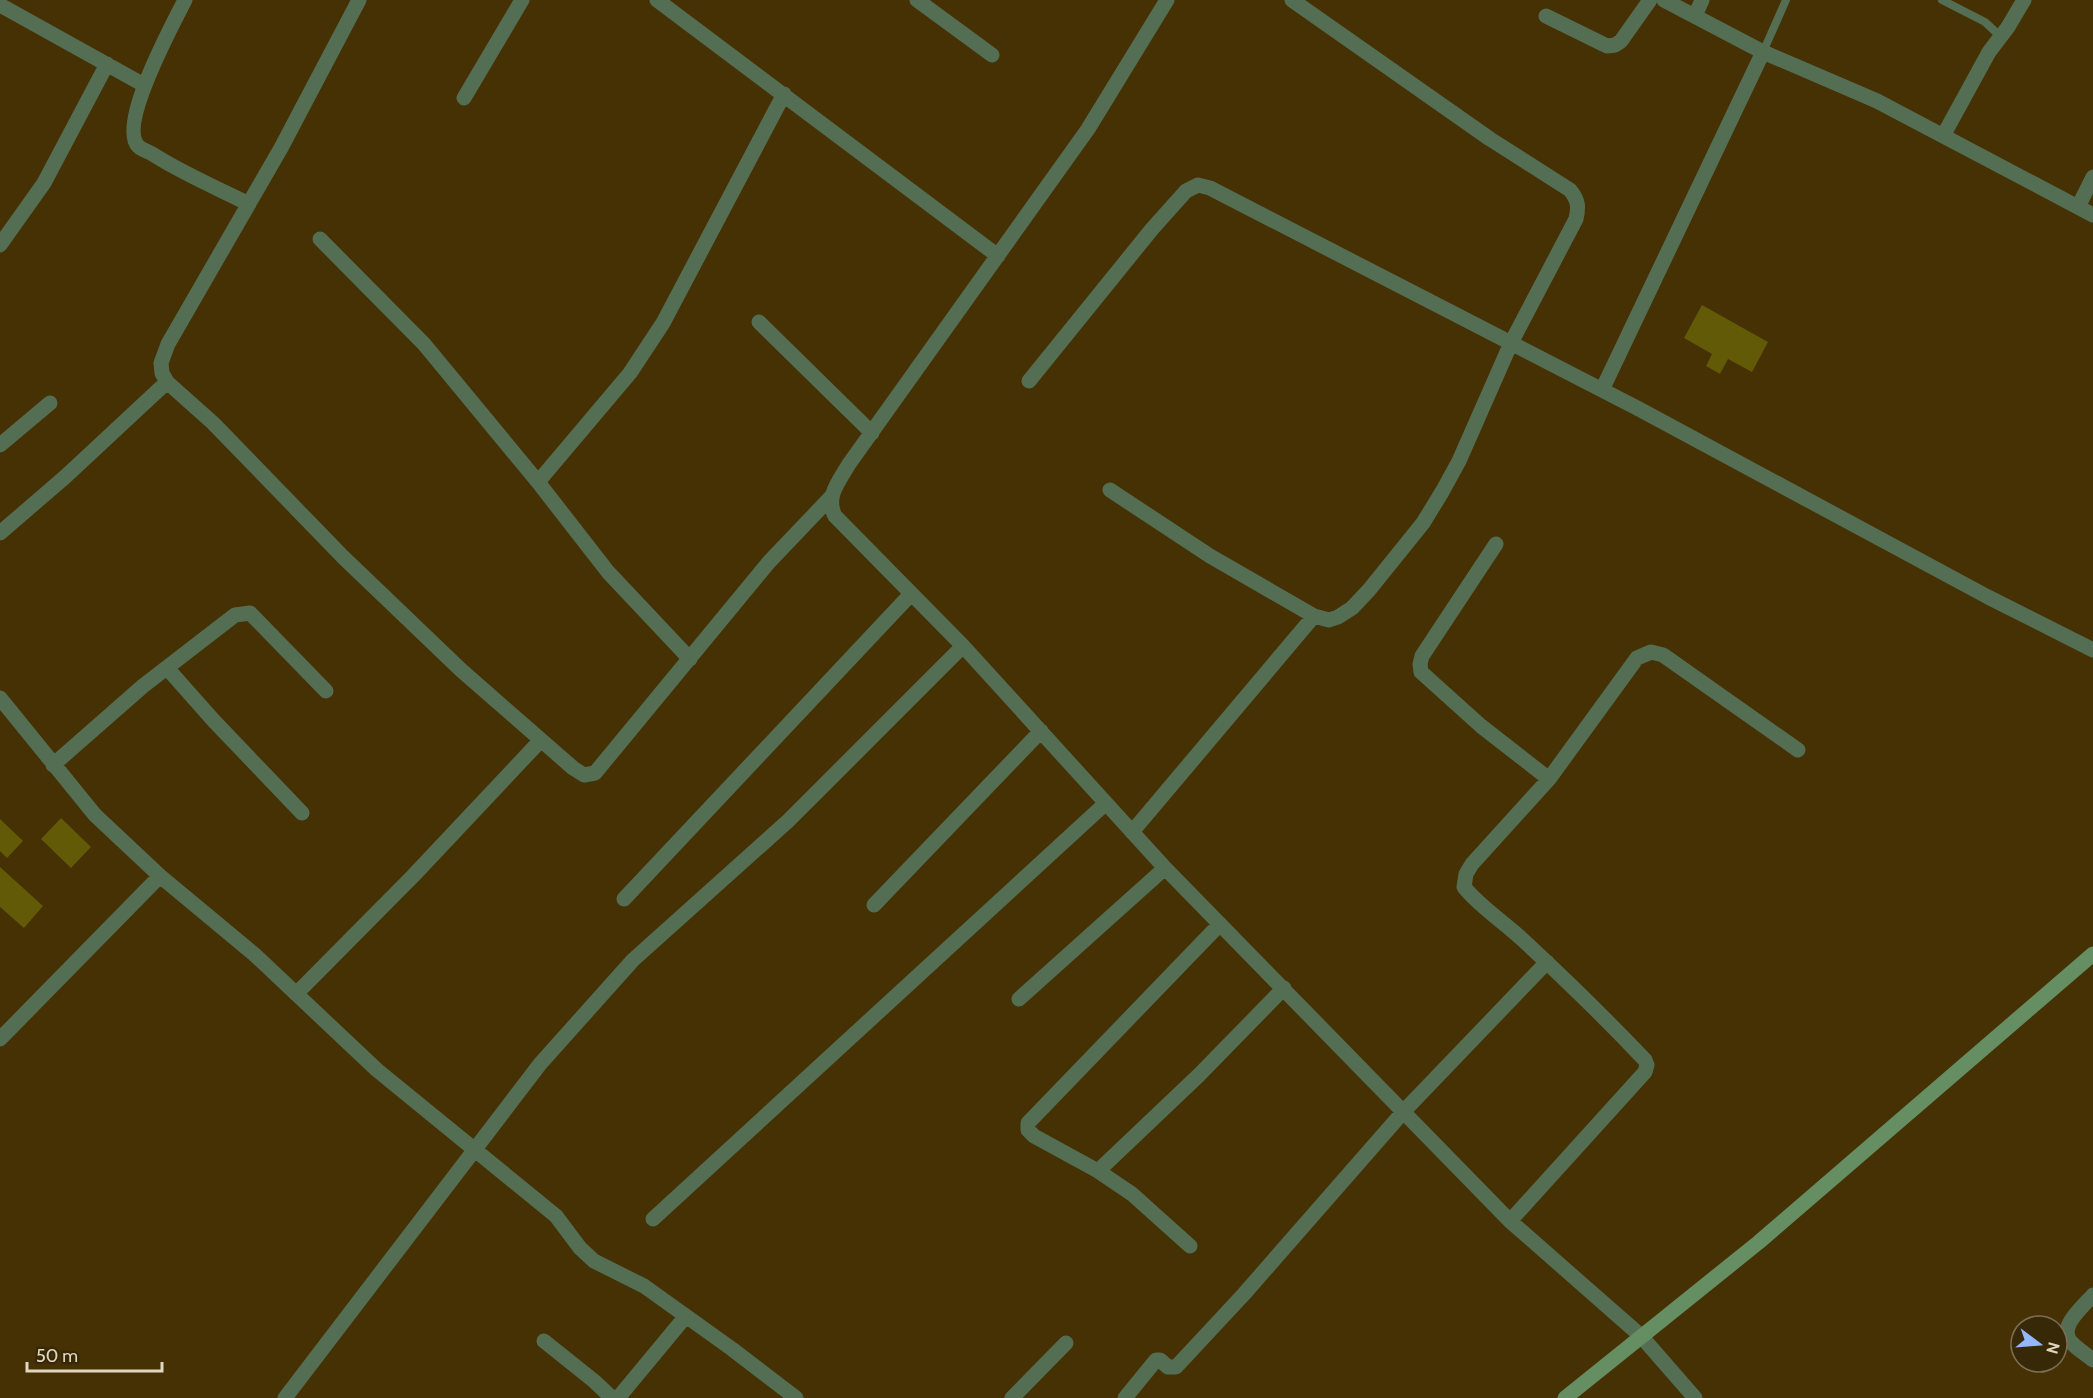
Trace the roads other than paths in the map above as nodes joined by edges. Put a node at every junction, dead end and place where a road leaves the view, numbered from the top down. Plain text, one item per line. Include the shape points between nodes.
1 (185, 0) edge
2 (359, 0) edge
3 (522, 0) edge
4 (657, 0) edge
5 (917, 0) edge
6 (1167, 0) edge
7 (1292, 0) edge
8 (1650, 0) edge
9 (1664, 0) edge
10 (1702, 0) edge
11 (1786, 0) edge
12 (1942, 0) edge
13 (2024, 0) edge
14 (0, 6) edge
15 (1546, 16) dead end
16 (1695, 16) junction
17 (2001, 37) junction
18 (1763, 52) junction
19 (992, 55) dead end
20 (106, 64) junction
21 (144, 86) junction
22 (784, 94) junction
23 (464, 98) dead end
24 (1943, 136) junction
25 (2093, 177) edge
26 (249, 204) junction
27 (2078, 207) junction
28 (2093, 215) edge
29 (320, 238) dead end
30 (0, 245) edge
31 (998, 256) junction
32 (759, 322) dead end
33 (1511, 343) junction
34 (1029, 381) dead end
35 (167, 382) junction
36 (1602, 390) junction
37 (50, 403) dead end
38 (872, 433) junction
39 (0, 445) edge
40 (538, 482) junction
41 (1110, 490) dead end
42 (831, 497) junction
43 (0, 533) edge
44 (1496, 544) dead end
45 (911, 594) junction
46 (1314, 616) junction
47 (963, 646) junction
48 (2093, 650) edge
49 (690, 660) junction
50 (167, 668) junction
51 (326, 691) dead end
52 (0, 698) edge
53 (1041, 731) junction
54 (541, 740) junction
55 (1798, 750) dead end
56 (53, 765) junction
57 (1549, 779) junction
58 (1106, 803) junction
59 (302, 813) dead end
60 (1132, 832) junction
61 (1165, 868) junction
62 (160, 876) junction
63 (624, 899) dead end
64 (874, 905) dead end
65 (1220, 924) junction
66 (2093, 954) edge
67 (1547, 962) junction
68 (1284, 988) junction
69 (296, 994) junction
70 (1019, 999) dead end
71 (0, 1039) edge
72 (1404, 1111) junction
73 (473, 1150) junction
74 (1098, 1171) junction
75 (653, 1219) dead end
76 (1510, 1221) junction
77 (1190, 1246) dead end
78 (2093, 1296) edge
79 (686, 1316) junction
80 (1641, 1336) junction
81 (544, 1341) dead end
82 (1066, 1343) dead end
83 (2093, 1360) edge
84 (285, 1398) edge
85 (612, 1398) edge
86 (618, 1398) edge
87 (796, 1398) edge
88 (1012, 1398) edge
89 (1125, 1398) edge
90 (1565, 1398) edge
91 (1695, 1398) edge

1 - 21 street
2 - 26 street
3 - 23 street
4 - 22 street
5 - 19 street
6 - 31 street via 1088,129
7 - 33 street via 1570,190 1576,198 1576,219
8 - 15 street via 1615,45 1607,46
9 - 16 street
10 - 16 street
11 - 18 lane
12 - 17 lane via 1985,22
13 - 17 street
14 - 20 street
16 - 18 street
17 - 24 street
18 - 24 street via 1877,101
18 - 36 street
20 - 21 street
20 - 30 street via 44,183
21 - 26 street via 135,120 138,146
22 - 31 street
22 - 40 street via 663,323 630,373
24 - 27 street
25 - 27 street
26 - 35 street via 168,344 161,363
27 - 28 street
29 - 40 street via 424,344
31 - 38 street
32 - 38 street
33 - 34 street via 1198,185 1186,191 1152,229
33 - 36 street
33 - 46 street via 1459,461 1423,523 1352,609 1329,620
35 - 43 street
35 - 54 street via 461,670
36 - 48 street
37 - 39 street
38 - 42 street
40 - 49 street via 608,572
41 - 46 street via 1210,556
42 - 45 street via 835,516
42 - 49 street via 769,562
44 - 57 street via 1422,656 1421,672
45 - 47 street
45 - 63 street
46 - 60 street
47 - 53 street
47 - 73 street via 788,821 633,960 540,1065
49 - 54 street via 595,774 584,775
50 - 51 street via 235,615 250,613
50 - 56 street
50 - 59 street
52 - 56 street
53 - 58 street
53 - 64 street
54 - 69 street
55 - 57 street via 1663,655 1651,652 1637,658
56 - 62 street via 95,815
57 - 67 street via 1472,864 1464,887
58 - 60 street
58 - 75 street
60 - 61 street
61 - 65 street
61 - 70 street
62 - 69 street via 255,954
62 - 71 street
65 - 68 street
65 - 74 street via 1028,1122 1028,1130 1034,1136
66 - 80 main road via 1759,1242
67 - 72 street
67 - 76 street via 1593,1005 1647,1065 1645,1072
68 - 72 street
68 - 74 street
69 - 73 street via 377,1070
72 - 76 street
72 - 89 street via 1176,1367 1156,1360
73 - 79 street via 556,1216 594,1261 644,1286
73 - 84 street
74 - 77 street via 1132,1194
76 - 80 street
78 - 83 street via 2072,1319 2066,1336
79 - 86 street
79 - 87 street
80 - 90 main road
80 - 91 street
81 - 85 street
82 - 88 street

